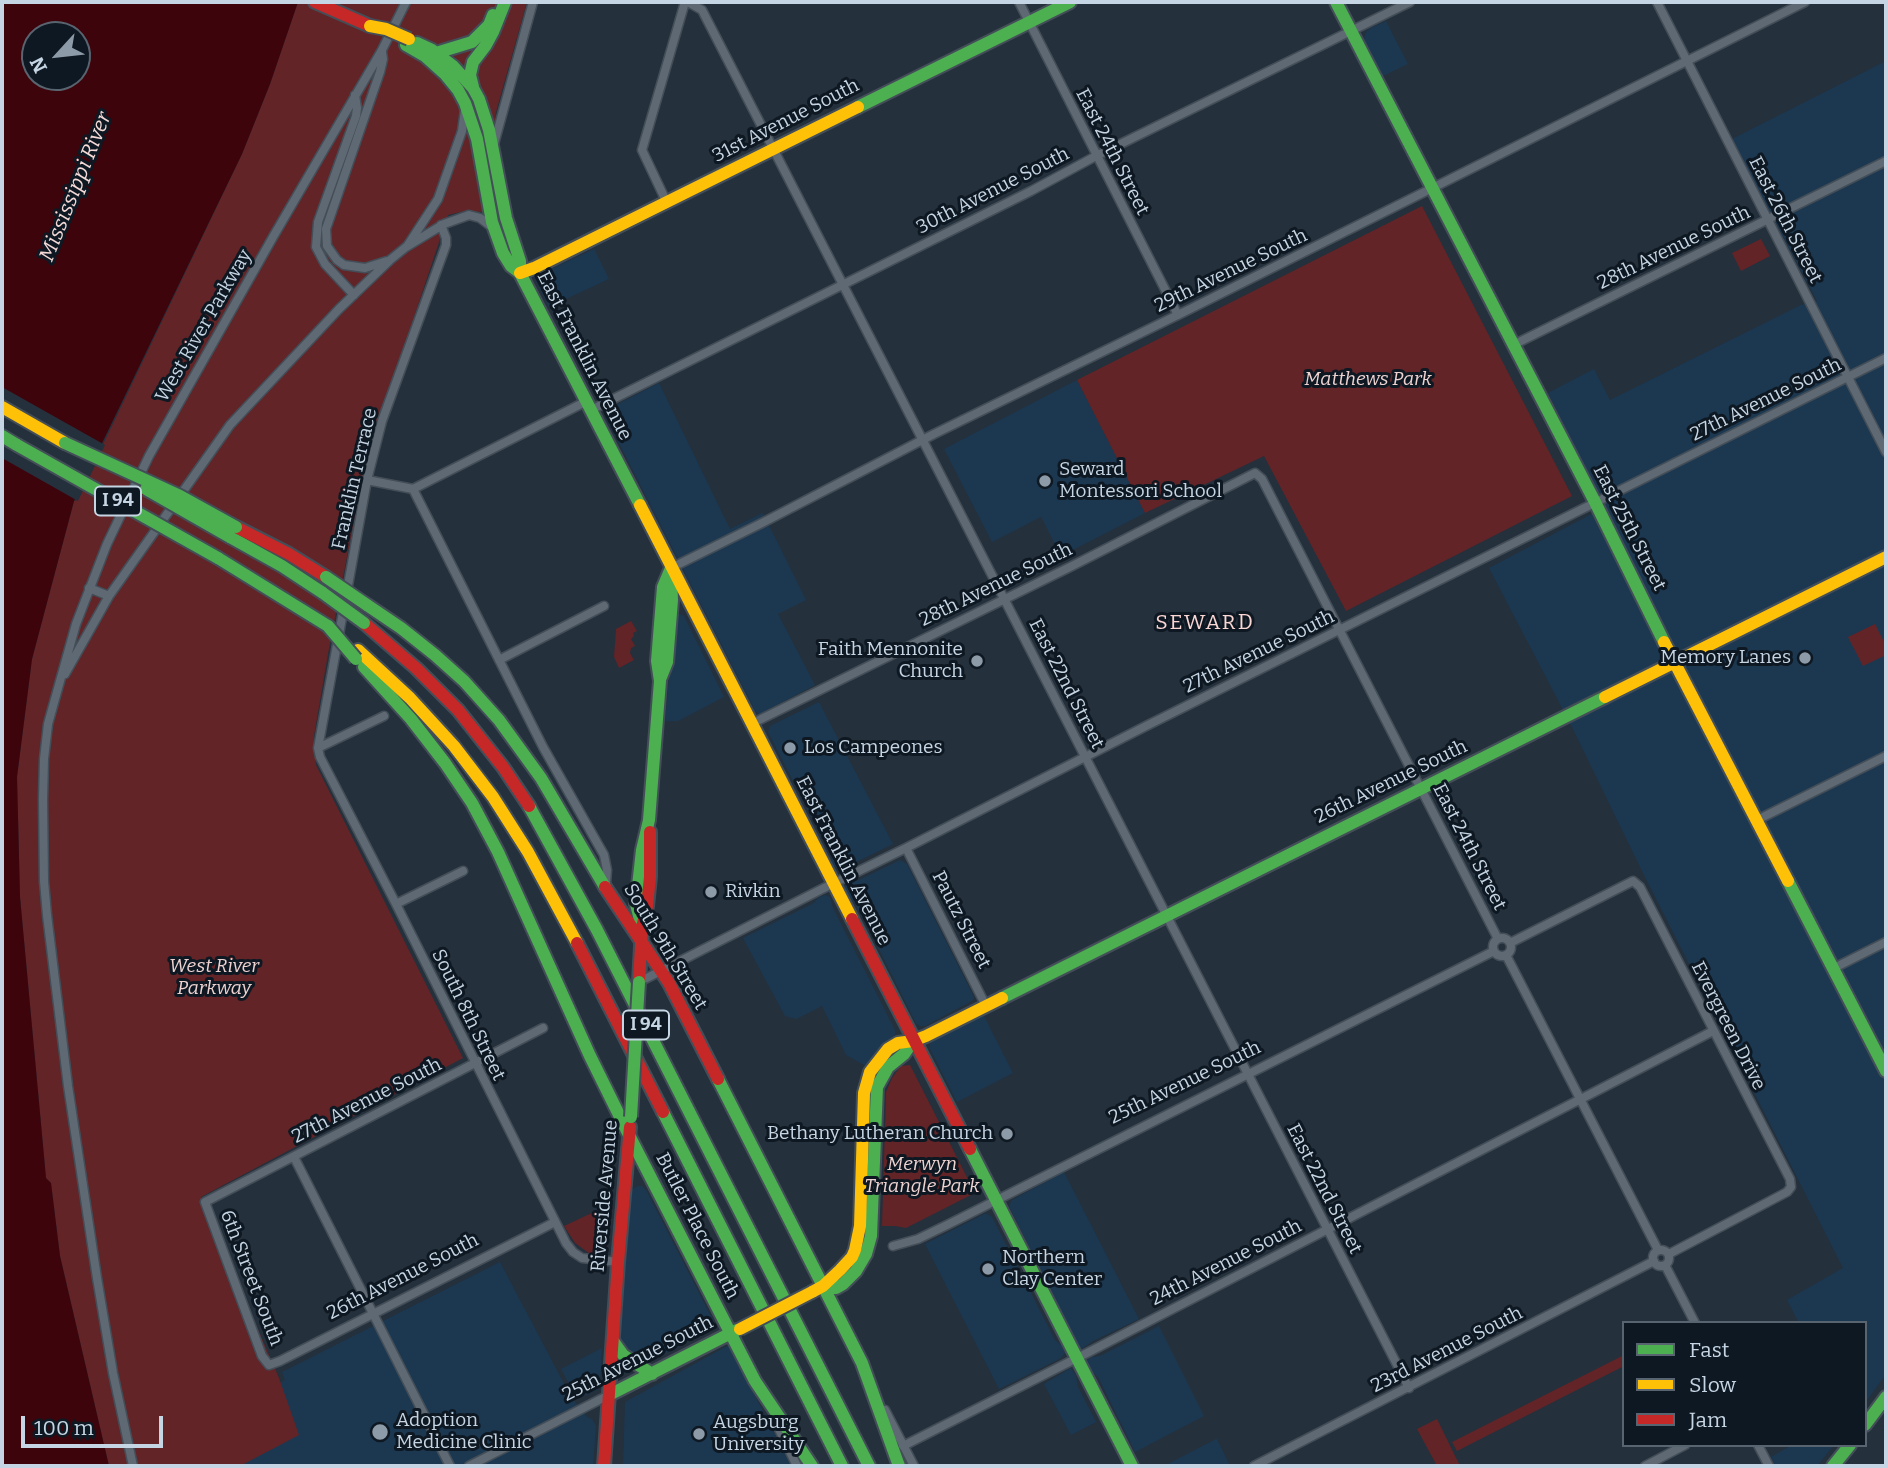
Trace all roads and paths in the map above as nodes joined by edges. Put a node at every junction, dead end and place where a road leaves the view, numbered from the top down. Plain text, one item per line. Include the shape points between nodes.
1 (315, 2) edge
2 (406, 2) edge
3 (497, 2) edge
4 (505, 2) edge
5 (533, 2) edge
6 (687, 2) edge
7 (1019, 2) edge
8 (1070, 2) edge
9 (1336, 2) edge
10 (1410, 2) edge
11 (1657, 2) edge
12 (1805, 2) edge
13 (1029, 22) junction
14 (1351, 31) junction
15 (408, 42) junction
16 (382, 50) junction
17 (436, 53) junction
18 (1687, 61) junction
19 (473, 88) junction
20 (355, 96) junction
21 (465, 103) junction
22 (774, 149) junction
23 (492, 150) junction
24 (1096, 156) junction
25 (1886, 161) edge
26 (1432, 188) junction
27 (667, 203) junction
28 (1767, 219) junction
29 (441, 225) junction
30 (495, 230) junction
31 (407, 247) junction
32 (390, 260) junction
33 (520, 273) junction
34 (844, 284) junction
35 (354, 295) junction
36 (1178, 315) junction
37 (1513, 345) junction
38 (1886, 358) edge
39 (1848, 377) junction
40 (589, 406) junction
41 (4, 408) edge
42 (2, 437) edge
43 (923, 440) junction
44 (1886, 452) edge
45 (1255, 473) joint
46 (367, 480) junction
47 (413, 489) junction
48 (1595, 502) junction
49 (233, 532) junction
50 (1886, 557) edge
51 (671, 568) junction
52 (89, 588) junction
53 (109, 596) junction
54 (1004, 598) junction
55 (604, 606) dead end
56 (1340, 630) junction
57 (357, 654) junction
58 (499, 660) junction
59 (1676, 663) junction
60 (61, 681) junction
61 (384, 716) dead end
62 (751, 724) junction
63 (318, 748) junction
64 (1886, 756) edge
65 (1086, 757) junction
66 (1422, 789) junction
67 (1757, 820) junction
68 (906, 848) junction
69 (463, 871) dead end
70 (833, 884) junction
71 (605, 887) junction
72 (396, 904) junction
73 (1167, 916) junction
74 (1498, 939) junction
75 (642, 942) junction
76 (1886, 942) edge
77 (1510, 943) junction
78 (1494, 951) junction
79 (1506, 955) junction
80 (1834, 968) junction
81 (660, 971) junction
82 (643, 980) junction
83 (986, 1006) junction
84 (543, 1028) dead end
85 (1713, 1031) junction
86 (914, 1041) junction
87 (475, 1064) junction
88 (1886, 1072) edge
89 (1247, 1074) junction
90 (1580, 1099) junction
91 (629, 1135) junction
92 (293, 1157) junction
93 (996, 1201) junction
94 (205, 1202) joint
95 (555, 1222) junction
96 (1327, 1229) junction
97 (893, 1246) dead end
98 (1658, 1250) junction
99 (1669, 1254) junction
100 (618, 1262) junction
101 (1654, 1262) junction
102 (1665, 1265) junction
103 (817, 1289) junction
104 (373, 1314) junction
105 (1694, 1321) edge
106 (735, 1331) junction
107 (613, 1341) junction
108 (1076, 1358) junction
109 (862, 1363) junction
110 (269, 1365) joint
111 (652, 1374) junction
112 (755, 1381) junction
113 (1409, 1388) junction
114 (609, 1395) junction
115 (1886, 1397) edge
116 (1867, 1422) edge
117 (903, 1446) junction
118 (1681, 1447) edge
119 (1759, 1447) edge
120 (1848, 1447) edge
121 (133, 1466) edge
122 (450, 1466) edge
123 (469, 1466) edge
124 (604, 1466) edge
125 (797, 1466) edge
126 (812, 1466) edge
127 (842, 1466) edge
128 (869, 1466) edge
129 (899, 1466) edge
130 (914, 1466) edge
131 (1132, 1466) edge
132 (1254, 1466) edge
133 (1645, 1466) edge
134 (1769, 1466) edge
135 (1833, 1466) edge

1 - 15 main road, bridge
2 - 16 street, West River Parkway
3 - 17 main road via 489,25 476,38
4 - 19 main road via 494,32 473,62
5 - 23 street
6 - 22 street, East 22nd Street via 702,10
6 - 27 street via 642,150
7 - 13 street, East 24th Street
8 - 13 main road, 31st Avenue South
9 - 14 main road, East 25th Street
10 - 14 street, 30th Avenue South
11 - 18 street, East 26th Street
12 - 18 street, 29th Avenue South
13 - 22 main road, 31st Avenue South
13 - 24 street, East 24th Street
14 - 24 street, 30th Avenue South
14 - 26 main road, East 25th Street
15 - 17 main road, East Franklin Avenue
15 - 21 main road, East Franklin Avenue via 445,74
16 - 20 street, West River Parkway
16 - 32 street via 380,72 326,229 327,246 344,265 365,268
17 - 19 main road, East Franklin Avenue
18 - 26 street, 29th Avenue South
18 - 28 street, East 26th Street
19 - 23 main road, East Franklin Avenue via 485,113
20 - 35 street via 356,116 318,222 316,247
20 - 52 street, West River Parkway via 149,456
21 - 30 main road, East Franklin Avenue
21 - 31 street, West River Parkway via 462,131 438,200
22 - 27 main road, 31st Avenue South
22 - 34 street, East 22nd Street
23 - 33 main road, East Franklin Avenue
24 - 34 street, 30th Avenue South
24 - 36 street, East 24th Street
25 - 28 street, 28th Avenue South
26 - 36 street, 29th Avenue South
26 - 37 main road, East 25th Street
27 - 33 main road, 31st Avenue South
28 - 37 street, 28th Avenue South
28 - 39 street, East 26th Street
29 - 30 street, West River Parkway via 468,215
29 - 31 street, West River Parkway
29 - 46 street, Franklin Terrace via 446,246 382,421
30 - 33 main road, East Franklin Avenue via 510,266
31 - 32 street, West River Parkway
32 - 35 street, West River Parkway
33 - 40 main road, East Franklin Avenue
34 - 40 street, 30th Avenue South
34 - 43 street, East 22nd Street
35 - 53 street, West River Parkway via 230,425
36 - 43 street, 29th Avenue South
37 - 48 main road, East 25th Street
38 - 39 street, 27th Avenue South
39 - 44 street, East 26th Street
39 - 48 street, 27th Avenue South
40 - 47 street, 30th Avenue South
40 - 51 main road, East Franklin Avenue
41 - 49 main road, I 94, bridge
42 - 57 main road, I 94, bridge via 218,558 323,623
43 - 51 street, 29th Avenue South
43 - 54 street, East 22nd Street
45 - 54 street, 28th Avenue South
45 - 56 street, East 24th Street
46 - 47 street
46 - 63 street, Franklin Terrace
47 - 58 street, South 9th Street
48 - 56 street, 27th Avenue South
48 - 59 main road, East 25th Street
49 - 71 main road, bridge via 289,554 326,577 401,628 464,681 541,778
49 - 128 main road, I 94, bridge via 323,593 416,668 458,710 503,767 537,818 603,942
50 - 59 main road, 26th Avenue South
51 - 62 main road, East Franklin Avenue
51 - 75 main road, Riverside Avenue via 667,662 660,681 649,820 636,904
52 - 53 street
52 - 60 street, West River Parkway
53 - 60 street, West River Parkway
54 - 62 street, 28th Avenue South
54 - 65 street, East 22nd Street
55 - 58 street
56 - 65 street, 27th Avenue South
56 - 66 street, East 24th Street
57 - 91 main road, Butler Place South via 472,803
57 - 127 main road, I 94 via 410,698 454,746 528,852
58 - 71 street, South 9th Street via 604,855
59 - 66 main road, 26th Avenue South
59 - 67 main road, East 25th Street
60 - 121 street, West River Parkway via 48,724 44,759 47,915 99,1292
61 - 63 street
62 - 70 main road, East Franklin Avenue
63 - 72 street, South 8th Street
64 - 67 street
65 - 68 street, 27th Avenue South
65 - 73 street, East 22nd Street
66 - 73 main road, 26th Avenue South
66 - 74 street, East 24th Street
67 - 80 main road, East 25th Street
68 - 70 street, 27th Avenue South
68 - 83 street, Pautz Street
69 - 72 street
70 - 81 street, 27th Avenue South
70 - 86 main road, East Franklin Avenue
71 - 75 main road, South 9th Street
72 - 87 street, South 8th Street
73 - 83 main road, 26th Avenue South
73 - 89 street, East 22nd Street
74 - 77 street
74 - 78 street
75 - 81 main road, South 9th Street
75 - 82 main road, Riverside Avenue
76 - 80 street
77 - 79 street
77 - 85 street, Evergreen Drive via 1633,881
78 - 79 street
78 - 89 street, 25th Avenue South
79 - 90 street
80 - 88 main road, East 25th Street
81 - 82 street, 27th Avenue South
81 - 103 main road, South 9th Street
82 - 91 main road, Riverside Avenue, bridge
83 - 86 main road, 26th Avenue South
84 - 87 street, 27th Avenue South
85 - 90 street, 24th Avenue South
85 - 99 street, Evergreen Drive via 1791,1187
86 - 93 main road, East Franklin Avenue
86 - 103 main road, 26th Avenue South via 888,1067 877,1087 871,1236 866,1254 843,1284
87 - 92 street, 27th Avenue South
87 - 95 street, South 8th Street
89 - 93 street, 25th Avenue South
89 - 96 street, East 22nd Street
90 - 96 street, 24th Avenue South
90 - 98 street
91 - 100 main road, Riverside Avenue
91 - 106 main road, Butler Place South
92 - 94 street, 27th Avenue South
92 - 104 street
93 - 97 street, 25th Avenue South via 918,1239
93 - 108 main road, East Franklin Avenue
94 - 110 street, 6th Street South
95 - 100 street, South 8th Street via 566,1243 582,1258
95 - 104 street, 26th Avenue South
96 - 108 street, 24th Avenue South
96 - 113 street, East 22nd Street
98 - 99 street
98 - 101 street
99 - 102 street
100 - 107 main road, Riverside Avenue
101 - 102 street
101 - 113 street, 23rd Avenue South
102 - 105 street
103 - 106 main road, 25th Avenue South, bridge
103 - 109 main road, South 9th Street
104 - 110 street, 26th Avenue South
104 - 122 street
106 - 111 main road, 25th Avenue South
106 - 112 main road, Butler Place South
107 - 111 main road via 623,1355
107 - 114 main road, Riverside Avenue
108 - 117 street, 24th Avenue South
108 - 131 main road, East Franklin Avenue
109 - 117 street, South 9th Street
109 - 129 main road
111 - 114 main road, 25th Avenue South
112 - 125 street
112 - 126 main road, Butler Place South
113 - 132 street, 23rd Avenue South
114 - 123 street, 25th Avenue South
114 - 124 main road, Riverside Avenue
115 - 116 main road
117 - 130 street, South 9th Street
118 - 133 street
119 - 134 street
120 - 135 main road

